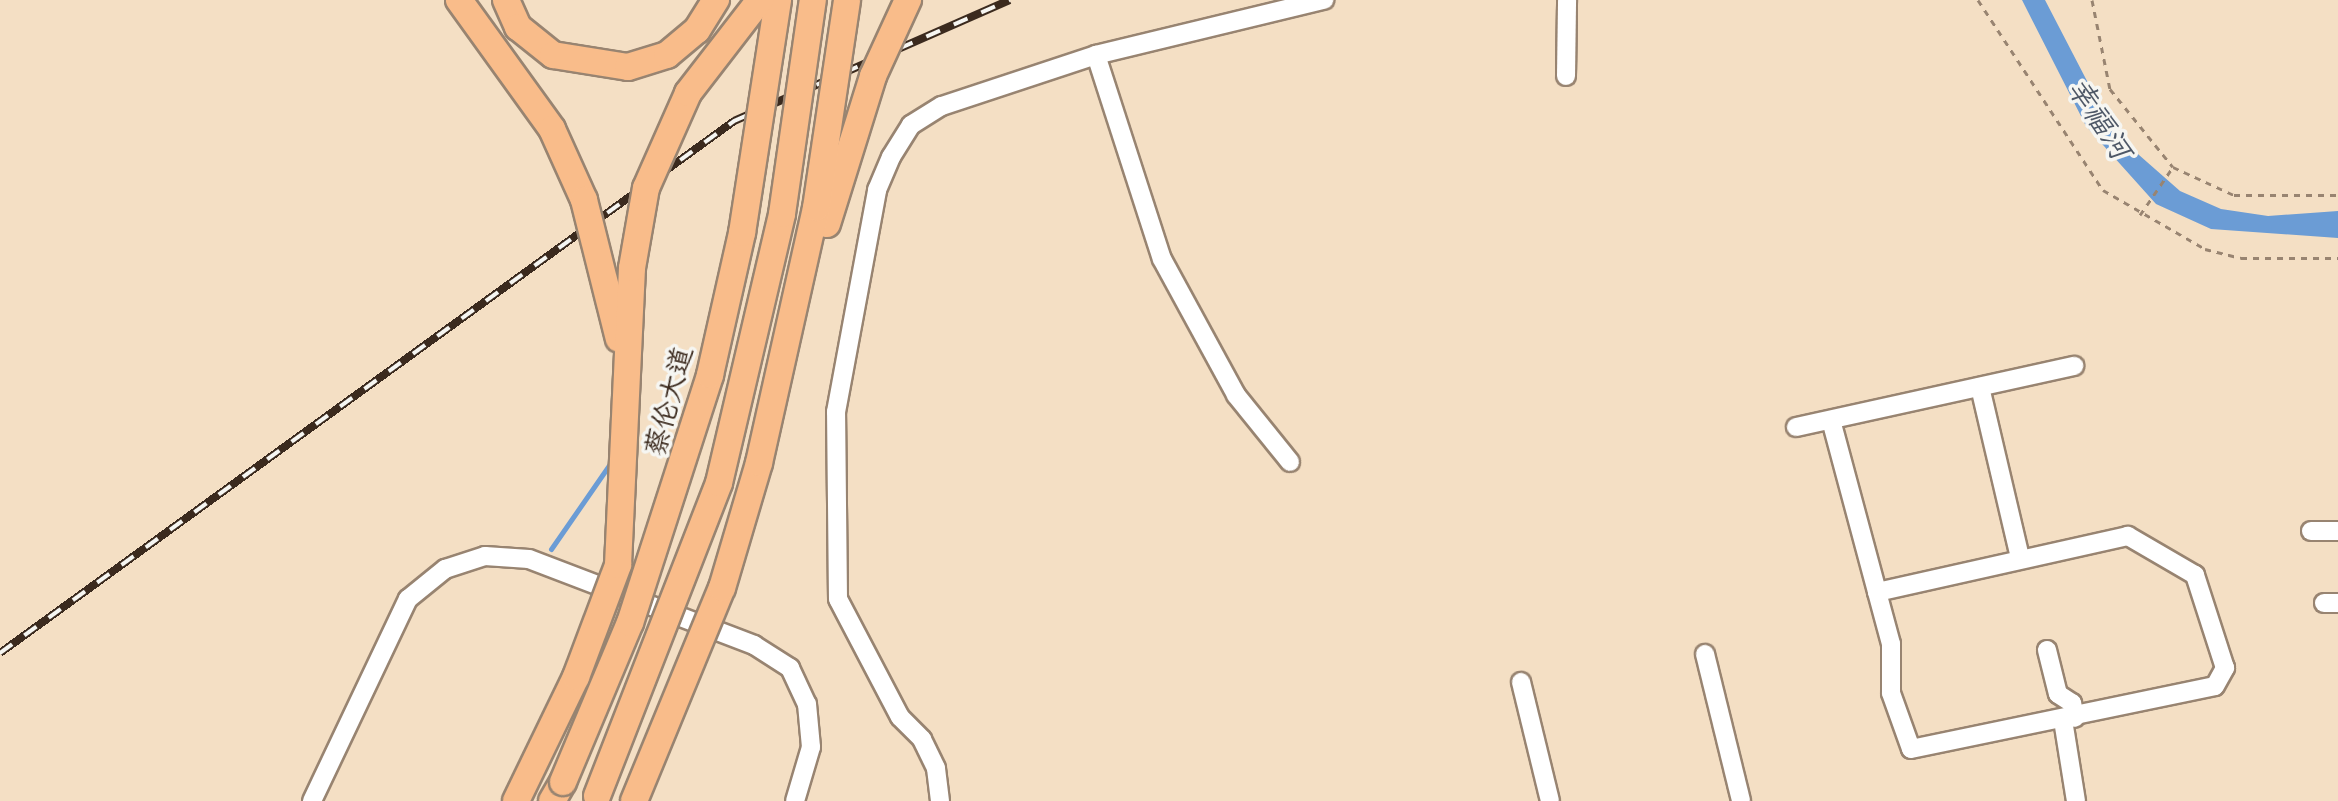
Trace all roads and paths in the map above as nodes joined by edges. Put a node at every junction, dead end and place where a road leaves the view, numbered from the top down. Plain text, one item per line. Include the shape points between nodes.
1 (459, 0) edge
2 (506, 0) edge
3 (716, 0) edge
4 (760, 0) edge
5 (778, 0) edge
6 (813, 0) edge
7 (847, 0) edge
8 (908, 0) edge
9 (1324, 0) edge
10 (1567, 0) edge
11 (1978, 0) edge
12 (2092, 0) edge
13 (1096, 55) junction
14 (1566, 76) dead end
15 (2173, 167) junction
16 (2338, 195) edge
17 (2140, 215) junction
18 (2338, 258) edge
19 (788, 349) junction
20 (2074, 366) dead end
21 (1980, 387) junction
22 (627, 400) junction
23 (1831, 420) junction
24 (1796, 427) dead end
25 (1290, 462) dead end
26 (2311, 531) dead end
27 (2338, 531) edge
28 (2020, 558) junction
29 (1877, 592) junction
30 (2047, 650) dead end
31 (1705, 654) dead end
32 (1521, 682) dead end
33 (2064, 720) junction
34 (558, 791) edge
35 (596, 798) edge
36 (312, 801) edge
37 (516, 801) edge
38 (634, 801) edge
39 (795, 801) edge
40 (940, 801) edge
41 (1550, 801) edge
42 (1741, 801) edge
43 (2076, 801) edge

1 - 22 highway, bridge via 522,80 584,200 606,270
2 - 3 highway via 518,27 553,55 628,67 667,55
4 - 22 highway, bridge via 688,93 646,188 632,268
5 - 34 highway, 蔡伦大道, bridge via 751,186 710,375 630,623
6 - 35 highway, bridge via 779,230 719,483
7 - 19 highway, bridge
8 - 19 highway, bridge via 873,76
9 - 13 street
10 - 14 street
11 - 17 path via 2080,164
12 - 15 path via 2110,89
13 - 25 street via 1162,259 1236,395
13 - 40 street via 942,106 911,125 877,190 836,412 838,599 900,717 922,739 936,768
15 - 16 path via 2234,195
15 - 17 path
17 - 18 path via 2205,249 2241,258
19 - 38 highway, bridge via 722,588
20 - 21 street
21 - 23 street
21 - 28 street
22 - 37 highway, bridge via 618,565 576,677
23 - 24 street
23 - 29 street
26 - 27 street
28 - 29 street
28 - 33 street via 2128,536 2195,575 2204,590 2223,680
29 - 33 street via 1891,644 1891,693 1911,749
30 - 33 street via 2058,694 2050,708
31 - 42 street
32 - 41 street
33 - 43 street
36 - 39 street via 408,599 445,569 485,556 529,559 754,645 790,668 807,704 811,747

